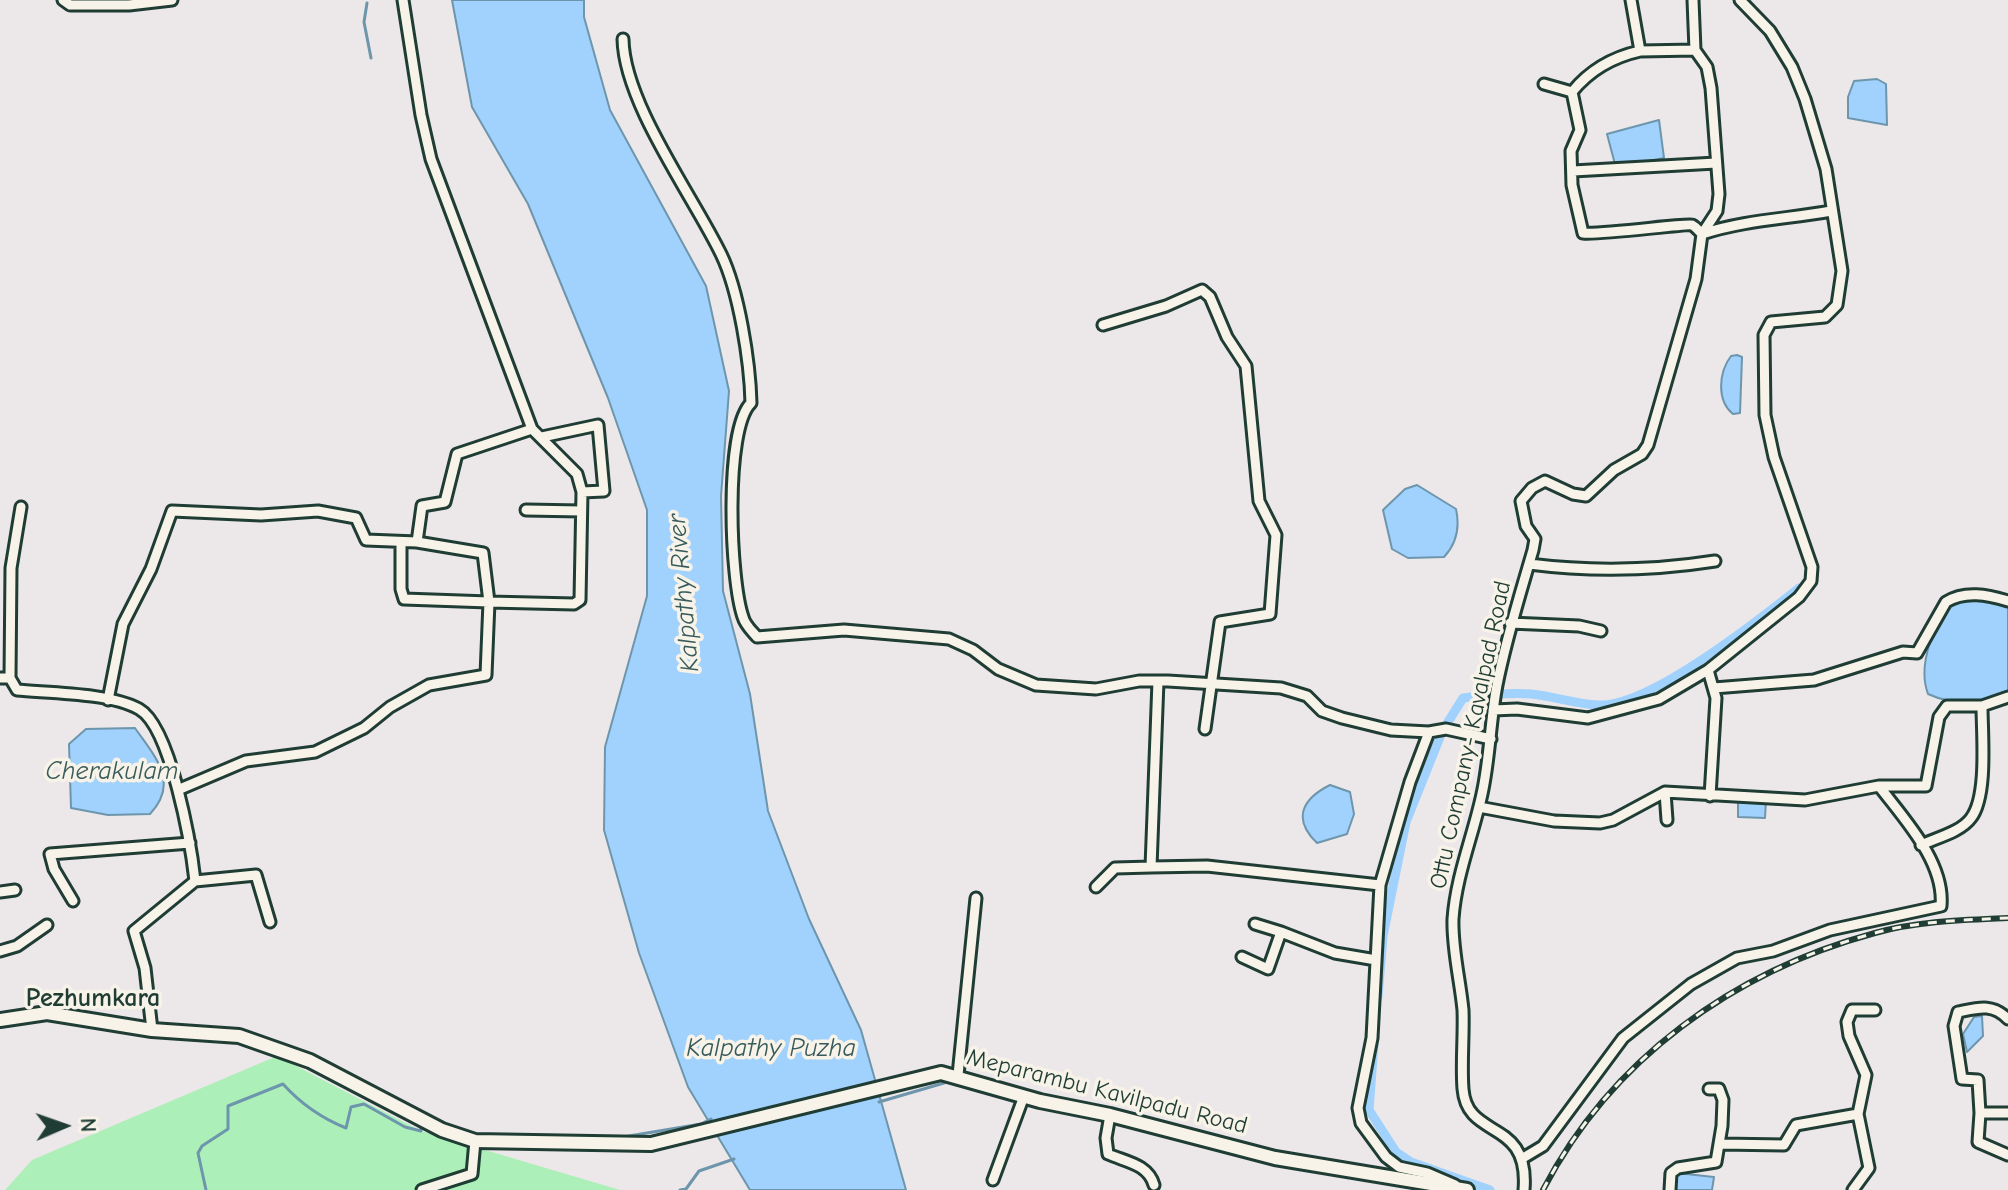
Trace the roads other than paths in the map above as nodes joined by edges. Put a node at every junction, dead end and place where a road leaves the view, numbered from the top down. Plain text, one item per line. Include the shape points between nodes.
1 (63, 0) edge
2 (172, 0) edge
3 (403, 0) edge
4 (1631, 0) edge
5 (1693, 0) edge
6 (1740, 0) edge
7 (623, 39) dead end
8 (1695, 50) junction
9 (1640, 51) junction
10 (1544, 84) dead end
11 (1572, 92) junction
12 (1716, 163) junction
13 (1573, 171) junction
14 (1831, 211) junction
15 (1702, 234) junction
16 (1103, 325) dead end
17 (532, 429) junction
18 (542, 437) junction
19 (582, 492) junction
20 (21, 507) dead end
21 (526, 510) dead end
22 (581, 511) junction
23 (417, 542) junction
24 (401, 544) junction
25 (1715, 561) dead end
26 (1529, 564) junction
27 (2008, 601) edge
28 (489, 602) junction
29 (1510, 623) junction
30 (1601, 631) dead end
31 (1708, 670) junction
32 (5, 678) edge
33 (1158, 681) junction
34 (1210, 682) junction
35 (1714, 688) junction
36 (2007, 699) edge
37 (108, 700) junction
38 (1982, 706) junction
39 (1493, 710) junction
40 (1205, 729) dead end
41 (1429, 732) junction
42 (1491, 739) junction
43 (1879, 786) junction
44 (180, 789) junction
45 (1665, 792) junction
46 (1710, 796) junction
47 (1479, 807) junction
48 (1667, 820) dead end
49 (190, 843) junction
50 (1921, 845) junction
51 (1151, 867) junction
52 (195, 881) junction
53 (1380, 885) junction
54 (1096, 887) dead end
55 (15, 890) dead end
56 (0, 892) edge
57 (976, 898) dead end
58 (73, 901) dead end
59 (270, 922) dead end
60 (1255, 924) dead end
61 (47, 925) dead end
62 (1281, 932) junction
63 (0, 951) edge
64 (1242, 957) dead end
65 (1376, 960) junction
66 (1875, 1010) dead end
67 (2008, 1019) edge
68 (0, 1020) edge
69 (152, 1030) junction
70 (958, 1075) junction
71 (1709, 1089) dead end
72 (1024, 1096) junction
73 (1980, 1113) junction
74 (2008, 1113) edge
75 (1858, 1114) junction
76 (1110, 1115) junction
77 (475, 1141) junction
78 (1721, 1144) junction
79 (2008, 1155) edge
80 (1523, 1158) junction
81 (993, 1180) dead end
82 (1154, 1185) dead end
83 (1462, 1189) edge
84 (422, 1190) edge
85 (1524, 1190) edge
86 (1670, 1190) edge
87 (1853, 1190) edge

1 - 2 street via 70,5
3 - 17 street via 431,159
4 - 9 street
5 - 8 street, Ottu Company- Kavalpad Road
6 - 14 street via 1770,31 1796,78 1826,169
7 - 33 street via 623,60 640,101 687,198 723,257 737,308 751,403 743,411 734,468 732,557 744,621 757,637 844,630 949,639 1036,685 1096,689
8 - 9 street
8 - 12 street, Ottu Company- Kavalpad Road via 1707,67
9 - 11 street via 1618,56 1585,76
10 - 11 street
11 - 13 street via 1580,130 1571,151
12 - 13 street
12 - 15 street, Ottu Company- Kavalpad Road via 1717,211
13 - 15 street via 1583,233 1691,224
14 - 15 street
14 - 31 street via 1842,271 1837,305 1825,317 1771,322 1764,335 1765,415 1812,567 1811,581 1799,597
15 - 26 street, Ottu Company- Kavalpad Road via 1696,279 1648,445 1586,496 1545,481 1532,488 1521,501 1535,539
16 - 34 street via 1202,290 1246,366 1259,501 1276,535 1270,614 1220,622
17 - 18 street
17 - 23 street via 457,454 445,502 422,506
18 - 19 street via 577,474
18 - 19 street via 598,425 604,491
19 - 22 street
20 - 32 street via 11,568
21 - 22 street
22 - 28 street via 580,600
23 - 24 street
23 - 28 street via 483,553
24 - 28 street via 404,599
24 - 37 street via 366,540 356,518 335,513 172,511 123,624
25 - 26 street via 1634,570
26 - 29 street, Ottu Company- Kavalpad Road
27 - 35 street via 1953,597 1917,653 1903,652 1814,680
28 - 44 street via 486,675 429,685 364,728 315,752 246,761
29 - 30 street
29 - 39 street, Ottu Company- Kavalpad Road
31 - 35 street
31 - 39 street via 1659,699 1606,716
32 - 37 street via 17,690
33 - 34 street
33 - 51 street
34 - 40 street
34 - 41 street via 1281,688 1307,696 1322,711 1342,718 1391,730
35 - 46 street
36 - 38 street
37 - 44 street via 141,709
38 - 43 street via 1947,706 1939,717 1926,786
38 - 50 street via 1977,807 1961,827
39 - 42 street, Ottu Company- Kavalpad Road
41 - 42 street via 1446,729
41 - 53 street
42 - 47 street, Ottu Company- Kavalpad Road
43 - 46 street via 1805,800
43 - 50 street
44 - 49 street
45 - 46 street
45 - 47 street via 1600,823 1546,820
45 - 48 street
47 - 80 street, Ottu Company- Kavalpad Road via 1453,923 1463,1013 1464,1097 1468,1109 1515,1143
49 - 52 street
49 - 58 street via 50,854
50 - 80 street via 1942,891 1941,906 1830,930 1737,958 1691,984 1623,1038 1543,1146
51 - 53 street via 1207,866
51 - 54 street via 1115,868
52 - 59 street via 256,875
52 - 69 street via 134,931 145,968
53 - 65 street
55 - 56 street
57 - 70 street
60 - 62 street
61 - 63 street
62 - 64 street via 1268,969
62 - 65 street via 1335,953
65 - 83 street via 1372,1038 1358,1108 1361,1123 1399,1167
66 - 75 street via 1852,1010 1847,1022 1866,1075
67 - 73 street via 1999,1010 1983,1007 1958,1012 1954,1026 1962,1079 1978,1080
68 - 69 main road, Meparambu Kavilpadu Road via 47,1013
69 - 77 main road, Meparambu Kavilpadu Road via 267,1043 442,1130
70 - 72 main road, Meparambu Kavilpadu Road
70 - 77 main road, Meparambu Kavilpadu Road via 924,1074 651,1144
71 - 78 street via 1722,1093
72 - 76 main road, Meparambu Kavilpadu Road
72 - 81 street
73 - 74 street
73 - 79 street via 1978,1142
75 - 78 street via 1796,1125 1784,1145
75 - 87 street via 1869,1168
76 - 82 street via 1108,1154 1141,1166
76 - 83 main road, Meparambu Kavilpadu Road via 1325,1169
77 - 84 street via 472,1174
78 - 86 street via 1716,1162 1671,1173
80 - 85 street

